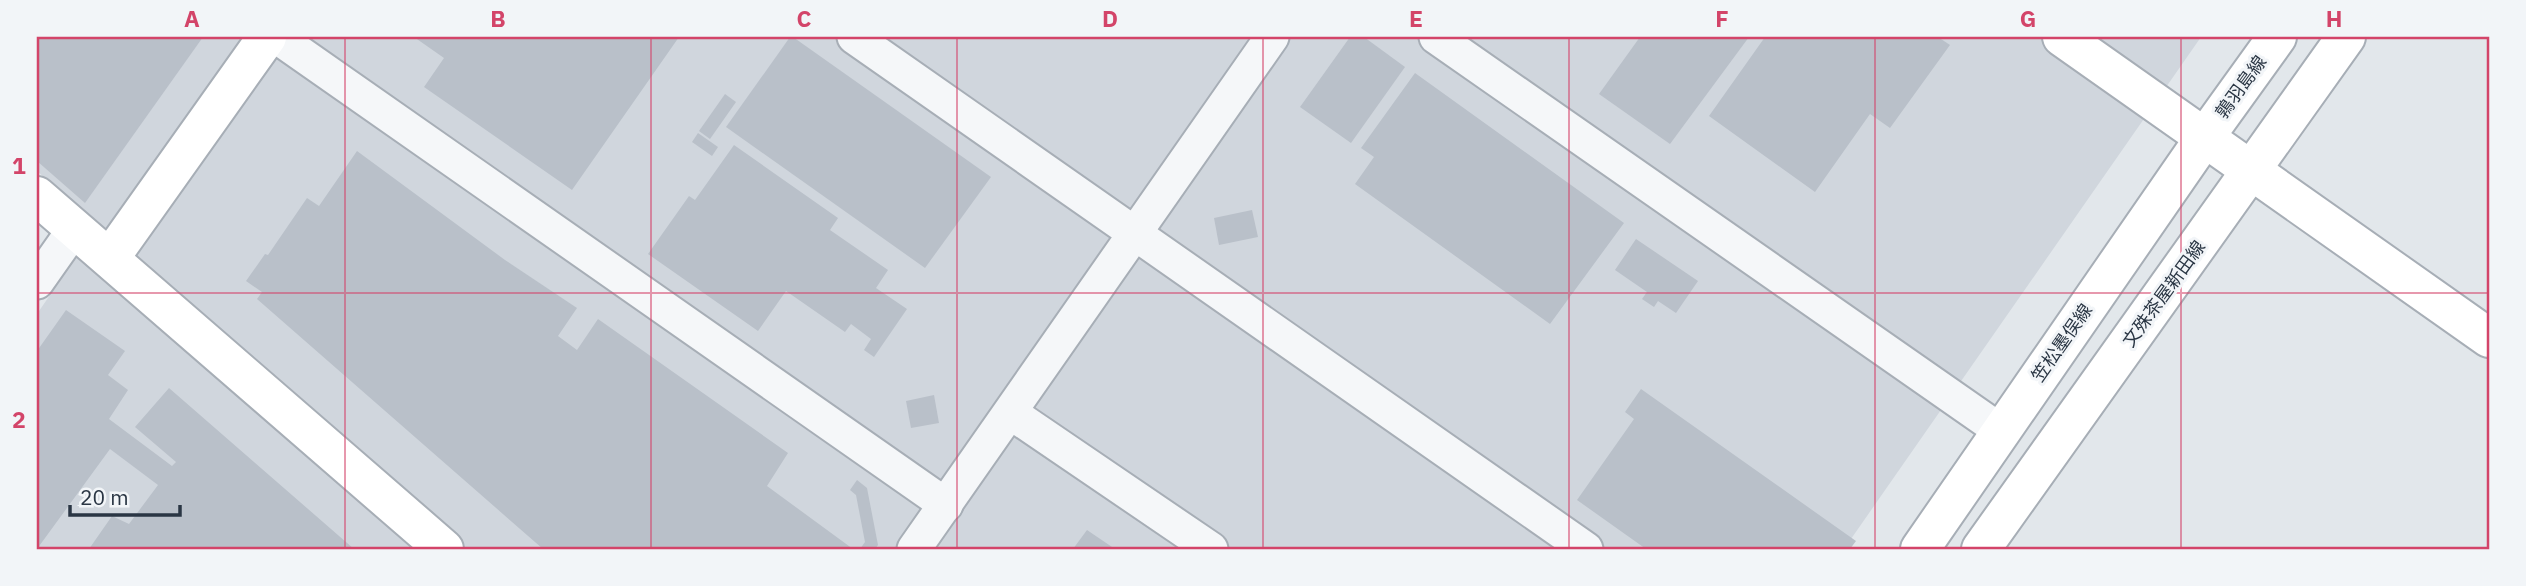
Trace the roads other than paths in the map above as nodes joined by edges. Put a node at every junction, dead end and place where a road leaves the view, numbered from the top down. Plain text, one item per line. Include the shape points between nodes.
1 (267, 37) edge
2 (277, 37) edge
3 (854, 37) edge
4 (1272, 37) edge
5 (1436, 37) edge
6 (2062, 37) edge
7 (2277, 37) edge
8 (2346, 37) edge
9 (2205, 137) junction
10 (2253, 171) junction
11 (37, 195) edge
12 (75, 228) junction
13 (1135, 234) junction
14 (110, 258) junction
15 (37, 282) edge
16 (2489, 338) edge
17 (1011, 413) junction
18 (2001, 431) junction
19 (946, 505) junction
20 (444, 549) edge
21 (914, 549) edge
22 (1210, 549) edge
23 (1586, 549) edge
24 (1920, 549) edge
25 (1981, 549) edge

1 - 14 main road
2 - 19 street
3 - 13 street
4 - 13 street
5 - 18 street
6 - 9 main road
7 - 9 main road, 鶉羽島線
8 - 10 main road, 文殊茶屋新田線
9 - 10 main road
9 - 18 main road, 笠松墨俣線
10 - 16 main road
10 - 25 main road, 文殊茶屋新田線
11 - 12 main road
12 - 14 main road
12 - 15 street
13 - 17 street
13 - 23 street
14 - 20 main road
17 - 19 street
17 - 22 street
18 - 24 main road, 笠松墨俣線
19 - 21 street

